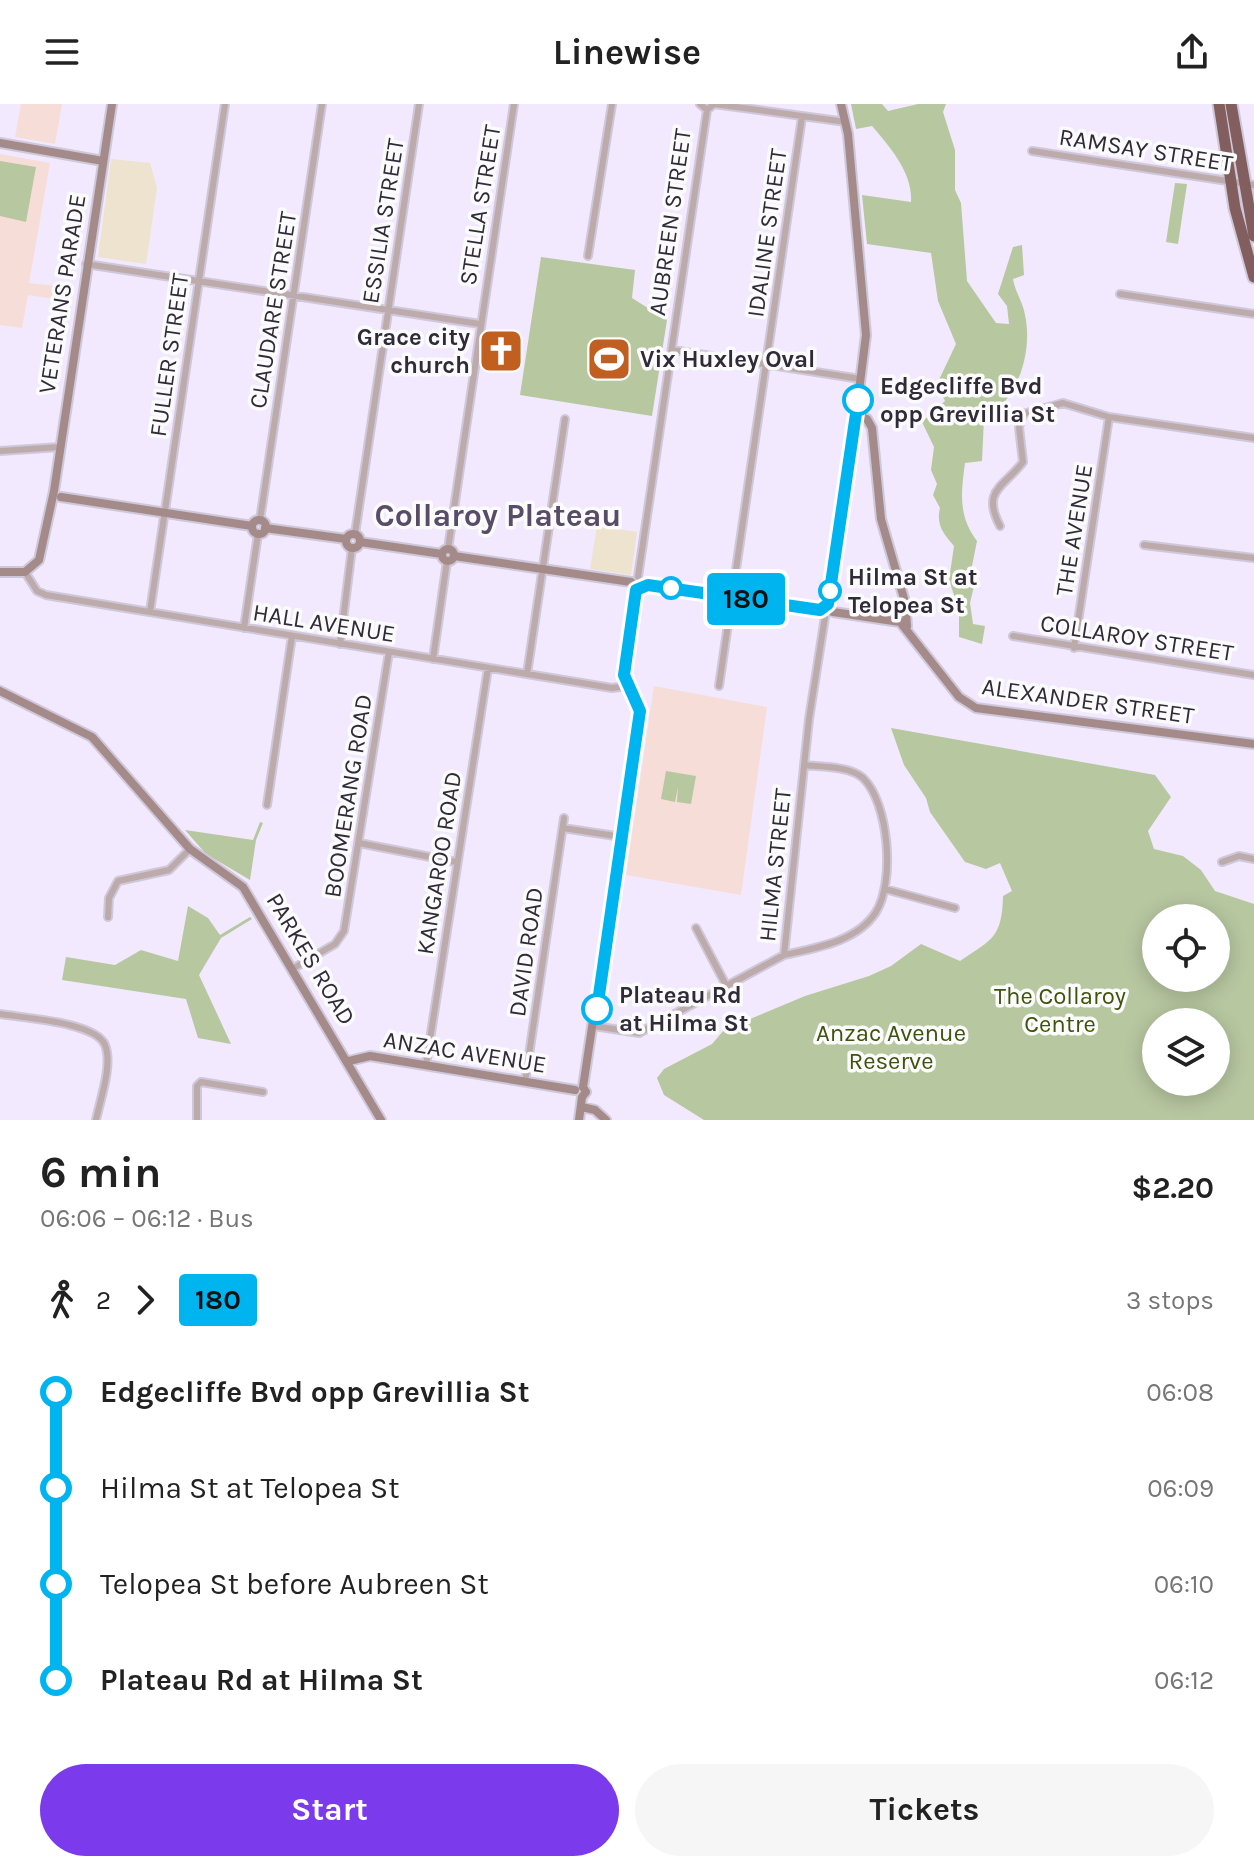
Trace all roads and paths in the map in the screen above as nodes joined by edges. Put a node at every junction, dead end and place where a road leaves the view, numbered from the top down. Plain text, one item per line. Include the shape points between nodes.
1 (112, 104) edge
2 (225, 104) edge
3 (322, 104) edge
4 (419, 104) edge
5 (514, 104) edge
6 (612, 104) edge
7 (700, 104) edge
8 (714, 104) edge
9 (841, 104) edge
10 (1219, 104) edge
11 (1231, 104) edge
12 (707, 110) junction
13 (802, 117) junction
14 (846, 122) junction
15 (0, 143) edge
16 (1032, 151) dead end
17 (103, 161) junction
18 (1242, 182) edge
19 (1254, 236) edge
20 (588, 256) dead end
21 (86, 264) junction
22 (1254, 277) edge
23 (198, 280) junction
24 (1120, 294) dead end
25 (294, 295) junction
26 (389, 309) junction
27 (1254, 314) edge
28 (480, 324) junction
29 (672, 350) junction
30 (766, 364) junction
31 (861, 379) junction
32 (856, 415) junction
33 (1109, 417) junction
34 (565, 419) dead end
35 (1254, 438) edge
36 (60, 447) junction
37 (0, 451) edge
38 (56, 496) junction
39 (164, 513) junction
40 (1000, 526) dead end
41 (259, 527) junction
42 (353, 541) junction
43 (1144, 545) dead end
44 (448, 555) junction
45 (1254, 558) edge
46 (543, 569) junction
47 (0, 572) edge
48 (25, 572) junction
49 (637, 583) junction
50 (732, 597) junction
51 (827, 611) junction
52 (150, 612) junction
53 (907, 626) junction
54 (244, 628) junction
55 (292, 636) junction
56 (1013, 636) dead end
57 (340, 644) junction
58 (1074, 648) junction
59 (389, 652) junction
60 (433, 659) junction
61 (488, 668) junction
62 (527, 674) junction
63 (1254, 675) edge
64 (628, 686) junction
65 (719, 686) dead end
66 (0, 691) edge
67 (1254, 744) edge
68 (804, 765) junction
69 (267, 805) dead end
70 (564, 818) dead end
71 (563, 828) junction
72 (622, 837) junction
73 (359, 843) junction
74 (190, 849) junction
75 (1254, 859) edge
76 (456, 862) junction
77 (1222, 862) dead end
78 (885, 889) junction
79 (955, 908) dead end
80 (108, 917) dead end
81 (696, 928) dead end
82 (784, 955) junction
83 (294, 968) junction
84 (727, 987) junction
85 (0, 1014) edge
86 (594, 1026) junction
87 (349, 1061) junction
88 (426, 1065) junction
89 (525, 1082) junction
90 (263, 1092) dead end
91 (580, 1095) junction
92 (96, 1120) edge
93 (197, 1120) edge
94 (381, 1120) edge
95 (579, 1120) edge
96 (606, 1120) edge

1 - 17 street, VETERANS PARADE
2 - 23 street, FULLER STREET
3 - 25 street, CLAUDARE STREET
4 - 26 street, ESSILIA STREET
5 - 28 street, STELLA STREET
6 - 20 street
7 - 12 street
8 - 12 street
8 - 13 street
9 - 14 street
10 - 18 highway
11 - 18 highway
12 - 29 street, AUBREEN STREET
13 - 14 street
13 - 30 street, IDALINE STREET
14 - 31 street via 866,335
15 - 17 street
16 - 18 street, RAMSAY STREET
17 - 21 street, VETERANS PARADE
18 - 19 highway
18 - 22 highway
21 - 23 street
21 - 36 street, VETERANS PARADE
23 - 25 street
23 - 39 street, FULLER STREET
24 - 27 street
25 - 26 street
25 - 41 street, CLAUDARE STREET
26 - 28 street
26 - 42 street, ESSILIA STREET
28 - 44 street, STELLA STREET
29 - 30 street
29 - 49 street, AUBREEN STREET
30 - 31 street
30 - 50 street, IDALINE STREET
31 - 32 street
32 - 51 street, HILMA STREET
32 - 53 street via 872,428 881,519
33 - 35 street
33 - 40 street via 1063,403 1023,414 1023,462 993,499
33 - 58 street, THE AVENUE
34 - 46 street
36 - 37 street
36 - 38 street, VETERANS PARADE
38 - 39 street
38 - 48 street, VETERANS PARADE via 39,560
39 - 41 street
39 - 52 street, FULLER STREET
41 - 42 street
41 - 54 street, CLAUDARE STREET
42 - 44 street
42 - 57 street, ESSILIA STREET
43 - 45 street
44 - 46 street
44 - 60 street, STELLA STREET
46 - 49 street
46 - 62 street
47 - 48 street
48 - 52 street, HALL AVENUE via 46,595
49 - 50 street
49 - 64 street, AUBREEN STREET via 624,675
50 - 51 street
50 - 65 street, IDALINE STREET
51 - 53 street
51 - 68 street, HILMA STREET
52 - 54 street, HALL AVENUE
53 - 67 street, ALEXANDER STREET via 924,655 967,705
54 - 55 street, HALL AVENUE
55 - 57 street, HALL AVENUE
55 - 69 street
56 - 58 street, COLLAROY STREET
57 - 59 street, HALL AVENUE
58 - 63 street, COLLAROY STREET
59 - 60 street, HALL AVENUE
59 - 73 street, BOOMERANG ROAD
60 - 61 street, HALL AVENUE
61 - 62 street, HALL AVENUE
61 - 76 street, KANGAROO ROAD
62 - 64 street, HALL AVENUE
64 - 72 street, AUBREEN STREET via 640,711
66 - 74 street, PARKES ROAD via 92,737
68 - 78 street via 851,771 864,779 887,829
68 - 82 street, HILMA STREET
70 - 71 street, DAVID ROAD
71 - 72 street
71 - 89 street, DAVID ROAD
72 - 86 street, AUBREEN STREET
73 - 76 street
73 - 83 street, BOOMERANG ROAD via 344,931 335,944
74 - 80 street via 169,870 118,881 109,898
74 - 83 street, PARKES ROAD via 243,887
75 - 77 street via 1239,856
76 - 88 street, KANGAROO ROAD
78 - 79 street
78 - 82 street via 876,912 860,928 836,942
81 - 84 street
82 - 84 street, HILMA STREET
83 - 87 street, PARKES ROAD
84 - 86 street, HILMA STREET via 639,1033
85 - 92 street via 86,1029 101,1039 106,1051
86 - 91 street, AUBREEN STREET
87 - 88 street, ANZAC AVENUE via 363,1055
87 - 94 street, PARKES ROAD
88 - 89 street, ANZAC AVENUE
89 - 91 street, ANZAC AVENUE
90 - 93 street via 201,1082
91 - 95 street, AUBREEN STREET
91 - 96 street, ANZAC AVENUE

